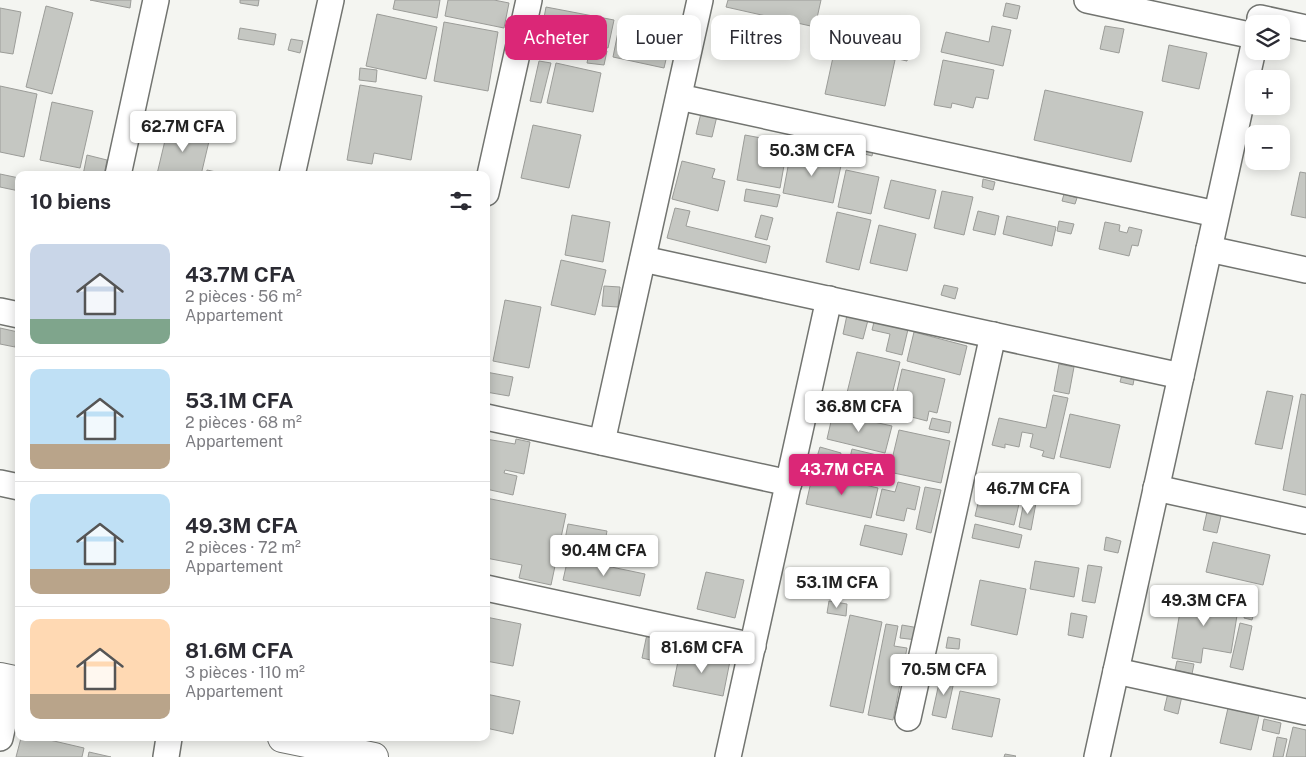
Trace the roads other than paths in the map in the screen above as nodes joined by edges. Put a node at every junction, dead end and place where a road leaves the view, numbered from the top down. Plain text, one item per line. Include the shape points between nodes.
1 (156, 0) edge
2 (331, 0) edge
3 (529, 0) edge
4 (700, 0) edge
5 (1087, 0) edge
6 (1245, 17) edge
7 (1290, 25) edge
8 (1306, 28) edge
9 (1251, 60) edge
10 (679, 97) junction
11 (119, 171) edge
12 (293, 171) edge
13 (490, 174) edge
14 (1216, 214) junction
15 (1208, 249) junction
16 (643, 259) junction
17 (1306, 270) edge
18 (829, 299) junction
19 (0, 311) edge
20 (15, 314) edge
21 (993, 335) junction
22 (1181, 376) junction
23 (490, 418) edge
24 (602, 442) junction
25 (0, 483) edge
26 (789, 483) junction
27 (15, 486) edge
28 (1156, 488) junction
29 (1306, 521) edge
30 (490, 589) edge
31 (752, 646) junction
32 (1116, 671) junction
33 (10, 680) edge
34 (1306, 712) edge
35 (908, 718) dead end
36 (0, 738) edge
37 (169, 741) edge
38 (296, 741) edge
39 (166, 757) edge
40 (370, 757) edge
41 (728, 757) edge
42 (1096, 757) edge

1 - 11 street
2 - 12 street
3 - 13 street
4 - 10 street
5 - 6 street
7 - 8 street
9 - 14 street
10 - 14 street
10 - 16 street
14 - 15 street
15 - 17 street
15 - 22 street
16 - 18 street
16 - 24 street
18 - 21 street
18 - 26 street
19 - 20 street
21 - 22 street
21 - 35 street
22 - 28 street
23 - 24 street
24 - 26 street
25 - 27 street
26 - 31 street
28 - 29 street
28 - 32 street
30 - 31 street
31 - 41 street
32 - 34 street
32 - 42 street
33 - 36 street
37 - 39 street
38 - 40 main road

